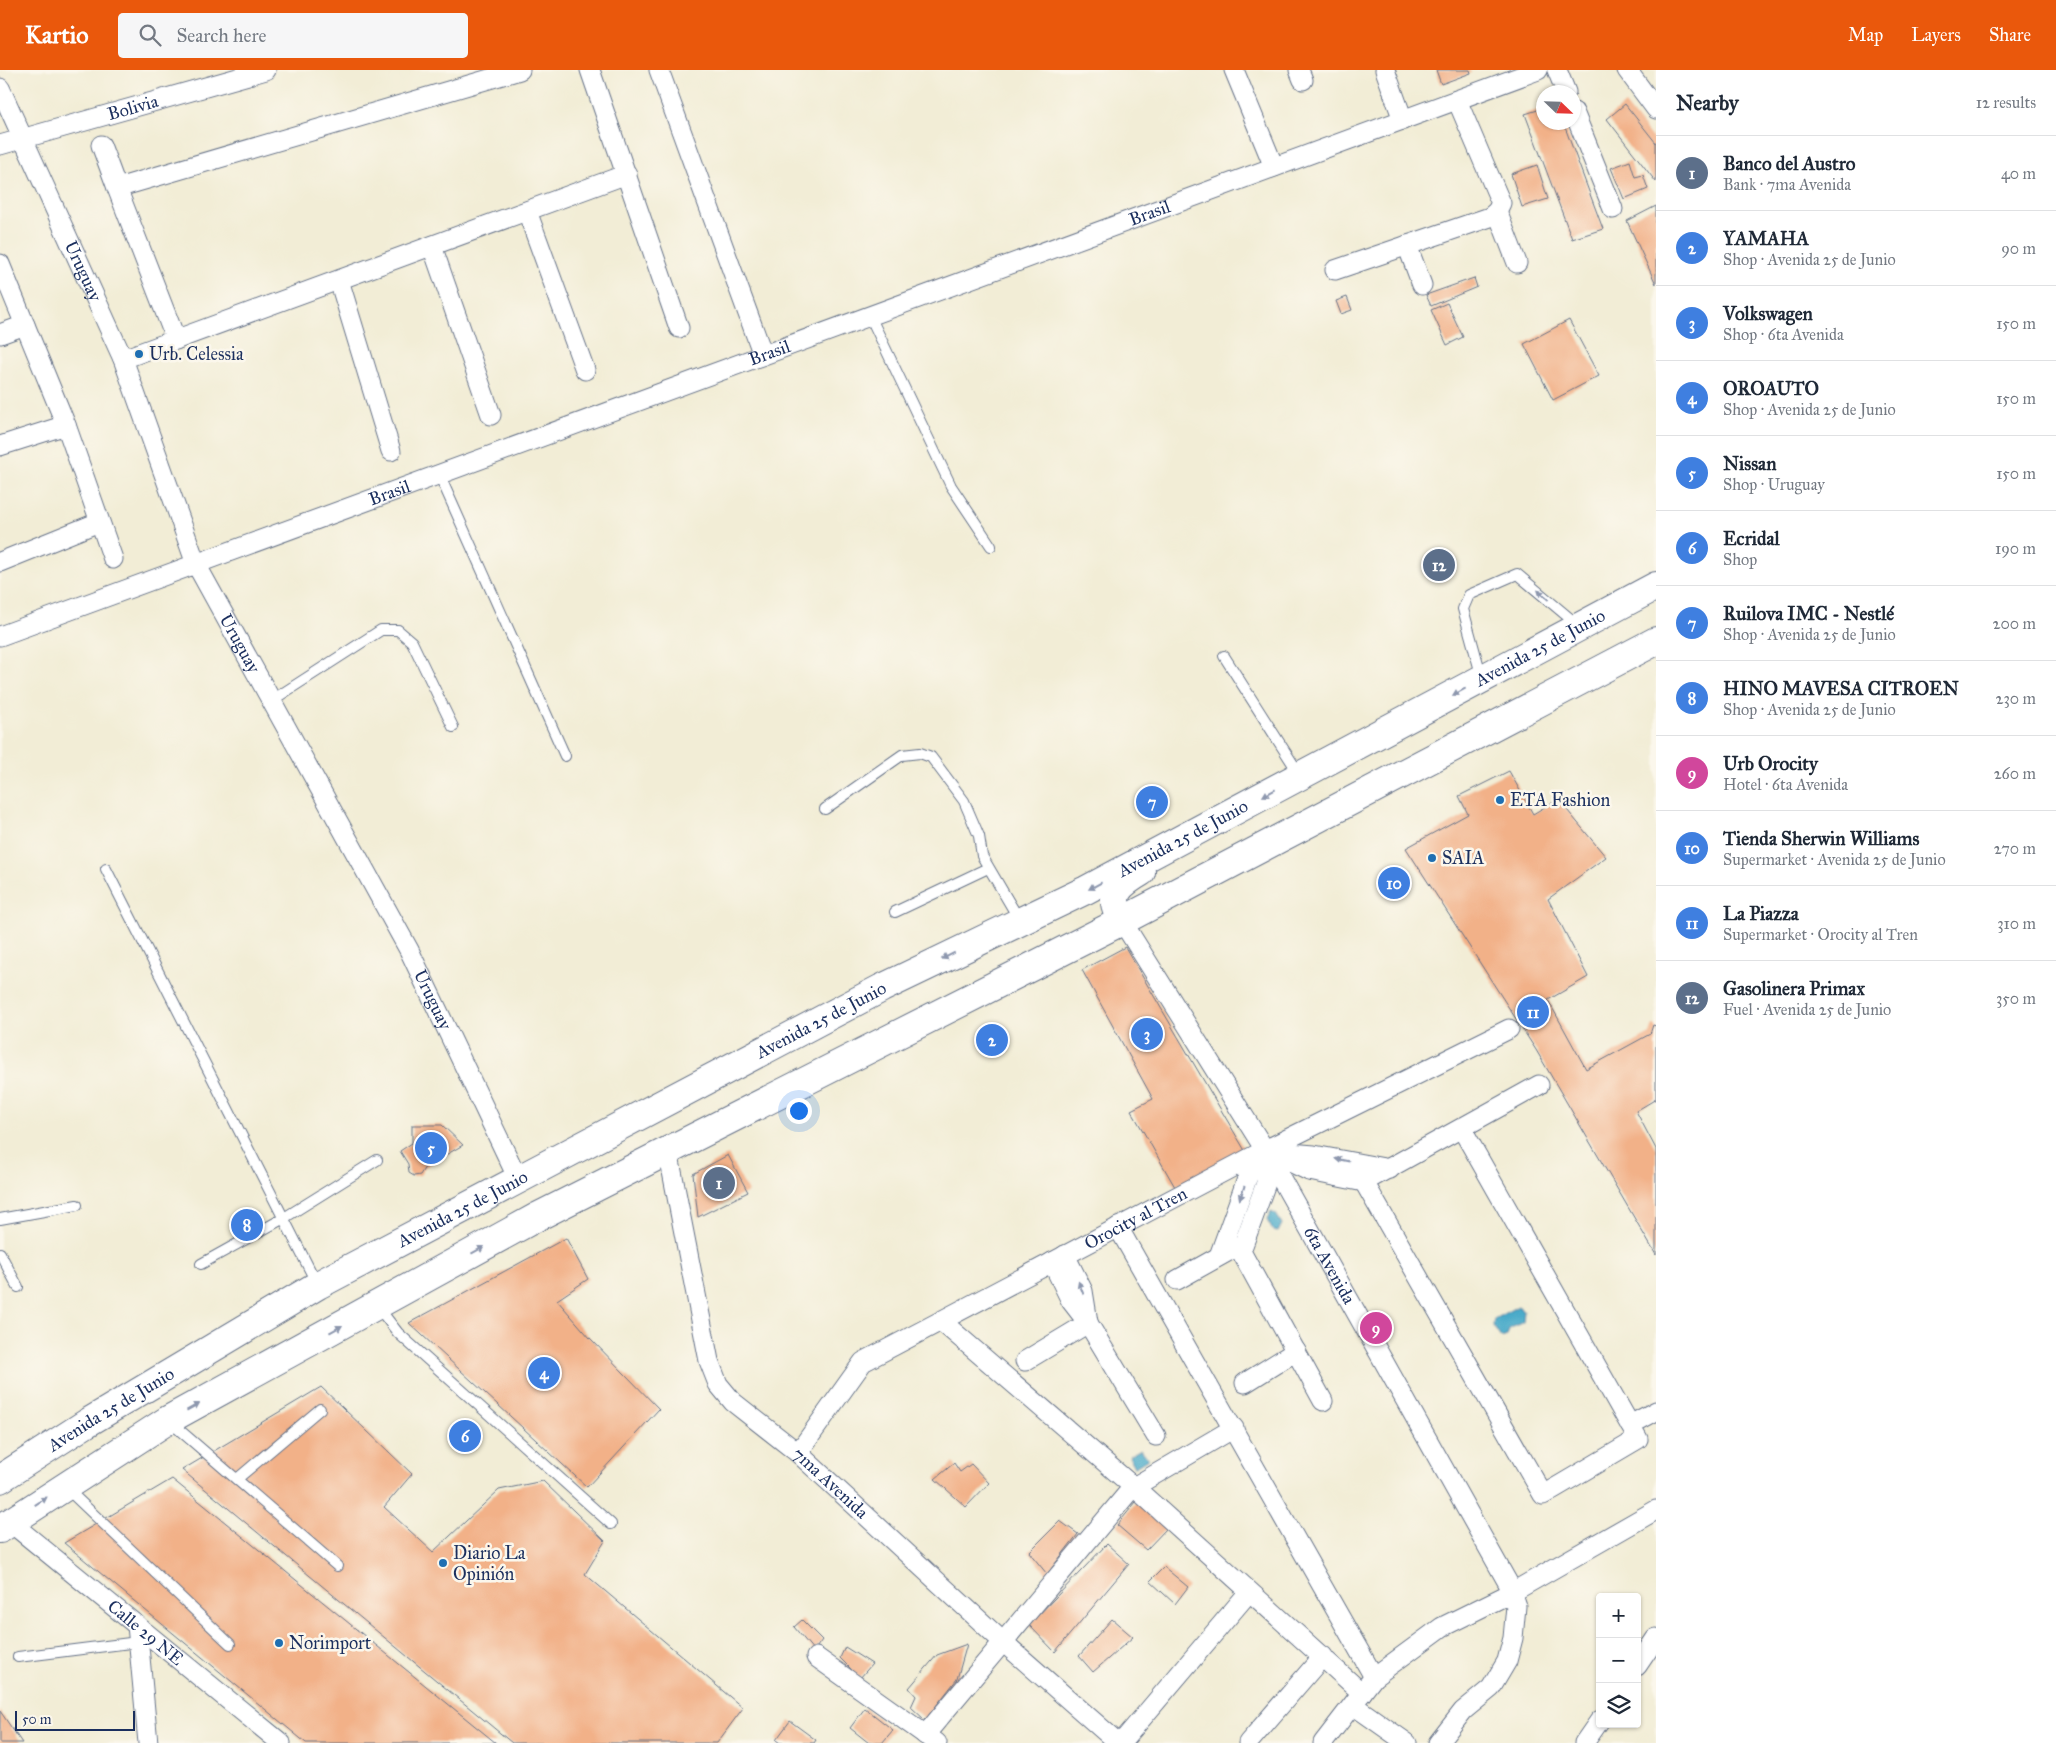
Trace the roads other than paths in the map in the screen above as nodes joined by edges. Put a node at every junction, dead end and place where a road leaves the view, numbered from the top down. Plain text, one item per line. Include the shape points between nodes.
1 (266, 70) edge
2 (520, 70) edge
3 (590, 70) edge
4 (659, 70) edge
5 (1234, 70) edge
6 (1386, 70) edge
7 (1538, 70) edge
8 (1557, 70) edge
9 (1627, 70) edge
10 (1563, 85) edge
11 (0, 88) edge
12 (1457, 100) junction
13 (1656, 110) edge
14 (1403, 120) junction
15 (1581, 130) edge
16 (22, 139) junction
17 (0, 145) edge
18 (100, 145) dead end
19 (1274, 167) junction
20 (627, 174) junction
21 (118, 188) junction
22 (1612, 210) dead end
23 (527, 211) junction
24 (1497, 211) junction
25 (1408, 245) junction
26 (432, 246) junction
27 (1517, 263) dead end
28 (0, 264) edge
29 (1335, 270) dead end
30 (339, 280) junction
31 (1422, 285) dead end
32 (870, 316) junction
33 (25, 325) junction
34 (679, 328) dead end
35 (0, 334) edge
36 (176, 340) junction
37 (763, 355) junction
38 (123, 359) junction
39 (585, 370) dead end
40 (491, 415) dead end
41 (66, 425) junction
42 (0, 446) edge
43 (390, 451) dead end
44 (439, 474) junction
45 (99, 522) junction
46 (991, 546) dead end
47 (113, 559) dead end
48 (0, 562) edge
49 (196, 564) junction
50 (1656, 586) edge
51 (1579, 627) junction
52 (0, 636) edge
53 (1656, 641) edge
54 (1224, 656) dead end
55 (1483, 679) junction
56 (272, 700) junction
57 (453, 727) dead end
58 (565, 756) dead end
59 (1301, 776) junction
60 (825, 809) dead end
61 (1232, 812) junction
62 (988, 868) junction
63 (106, 869) dead end
64 (895, 912) dead end
65 (1122, 921) junction
66 (1020, 922) junction
67 (1509, 1029) dead end
68 (1539, 1086) dead end
69 (1462, 1129) junction
70 (1265, 1150) junction
71 (668, 1151) junction
72 (377, 1160) dead end
73 (1390, 1169) junction
74 (519, 1181) junction
75 (1364, 1182) junction
76 (76, 1205) dead end
77 (284, 1218) junction
78 (0, 1219) edge
79 (1118, 1227) junction
80 (1240, 1251) junction
81 (0, 1253) edge
82 (1219, 1256) junction
83 (1059, 1259) junction
84 (201, 1264) dead end
85 (1177, 1280) dead end
86 (318, 1285) junction
87 (18, 1287) dead end
88 (378, 1306) junction
89 (941, 1321) junction
90 (1088, 1323) junction
91 (1296, 1351) junction
92 (1025, 1361) dead end
93 (1245, 1383) dead end
94 (1323, 1401) dead end
95 (320, 1409) dead end
96 (1656, 1411) edge
97 (168, 1420) junction
98 (1630, 1425) junction
99 (1234, 1428) junction
100 (1156, 1436) dead end
101 (798, 1453) junction
102 (0, 1479) edge
103 (237, 1480) junction
104 (64, 1486) junction
105 (1132, 1488) junction
106 (1656, 1510) edge
107 (611, 1524) dead end
108 (5, 1525) edge
109 (337, 1566) dead end
110 (1249, 1592) junction
111 (1511, 1593) junction
112 (138, 1634) junction
113 (1656, 1638) edge
114 (1002, 1641) junction
115 (230, 1644) dead end
116 (1322, 1656) junction
117 (18, 1657) dead end
118 (816, 1657) dead end
119 (1641, 1660) edge
120 (1374, 1677) junction
121 (1358, 1699) junction
122 (1596, 1726) edge
123 (931, 1739) edge
124 (148, 1743) edge
125 (281, 1743) edge
126 (1120, 1743) edge
127 (1248, 1743) edge
128 (1324, 1743) edge
129 (1407, 1743) edge
130 (1438, 1743) edge
131 (1584, 1743) edge

1 - 16 street, Bolivia
2 - 21 street
3 - 20 street
4 - 37 street
5 - 19 street
6 - 14 street
7 - 12 street, Brasil
8 - 10 street
9 - 13 street
11 - 16 street, Uruguay
12 - 14 street, Brasil
12 - 24 street via 1501,203
14 - 19 street, Brasil
15 - 22 street
16 - 17 street, Bolivia
16 - 38 street, Uruguay
18 - 21 street
19 - 32 street, Brasil
20 - 23 street
20 - 34 street
21 - 36 street
23 - 26 street
23 - 39 street
24 - 25 street
24 - 27 street
25 - 29 street
25 - 31 street
26 - 30 street
26 - 40 street
28 - 33 street
30 - 36 street
30 - 43 street
32 - 37 street, Brasil
32 - 46 lane via 951,486
33 - 35 street
33 - 41 street
36 - 38 street
37 - 44 street, Brasil
38 - 49 street, Uruguay
41 - 42 street
41 - 45 street
44 - 49 street, Brasil
44 - 58 lane
45 - 47 street
45 - 48 street
49 - 52 street, Brasil
49 - 56 street, Uruguay
50 - 51 main road, Avenida 25 de Junio
51 - 55 main road, Avenida 25 de Junio
51 -> 55 lane via 1517,574 1468,595 1463,609
53 - 65 main road
54 - 59 lane
55 -> 59 main road, Avenida 25 de Junio
56 - 57 lane via 381,630 398,630 412,642
56 - 74 street, Uruguay via 409,950
59 -> 61 main road, Avenida 25 de Junio
60 - 62 lane via 902,755 920,753 931,757 964,801
61 - 65 main road via 1206,833 1124,883 1114,897
61 -> 66 main road, Avenida 25 de Junio
62 - 64 lane
62 - 66 lane
63 - 77 lane
65 - 70 street, 6ta Avenida
65 - 71 main road
66 -> 74 main road, Avenida 25 de Junio via 882,988
67 - 70 street, Orocity al Tren
68 - 69 street
69 - 73 street
69 - 98 street
73 -> 70 street
70 - 75 street via 1309,1171
70 - 79 street, Orocity al Tren
70 - 80 street via 1266,1183
70 -> 82 street via 1248,1176
70 - 111 street, 6ta Avenida
88 -> 71 main road via 537,1217
71 - 101 street, 7ma Avenida via 709,1361 718,1384 733,1402
72 - 77 lane
73 - 75 street
74 - 86 main road, Avenida 25 de Junio
75 - 98 street via 1543,1495 1638,1439
76 - 78 lane
77 - 84 lane
77 - 86 lane
79 - 83 street, Orocity al Tren
79 - 99 street
80 - 82 street via 1238,1246
80 - 91 street
81 - 87 lane
82 - 85 street
83 - 89 street, Orocity al Tren
83 - 90 street via 1083,1291
86 - 102 main road, Avenida 25 de Junio
97 -> 88 main road
88 - 107 lane via 398,1333
89 - 101 street, Orocity al Tren via 863,1362
89 - 105 street
90 - 92 street
90 - 100 street
91 - 93 street
91 - 94 street
95 - 103 lane
96 - 98 street
97 - 103 lane
97 - 104 main road
99 - 105 street
99 - 120 street
101 - 114 street, 7ma Avenida
103 - 109 lane
108 -> 104 main road
104 - 115 lane
105 - 110 street
105 - 114 street
106 - 111 street
108 - 112 street, Calle 29 NE
110 - 116 street
110 - 126 street
111 - 120 street via 1442,1628
111 - 130 street, 6ta Avenida via 1516,1606 1514,1638 1507,1661 1491,1688 1463,1711
112 - 117 lane
112 - 124 street
112 - 125 street, Calle 29 NE
113 - 119 street
114 - 123 street
114 - 126 street, 7ma Avenida
116 - 121 street
116 - 127 street
118 - 123 street
120 - 121 street
121 - 128 street
121 - 129 street
122 - 131 street

